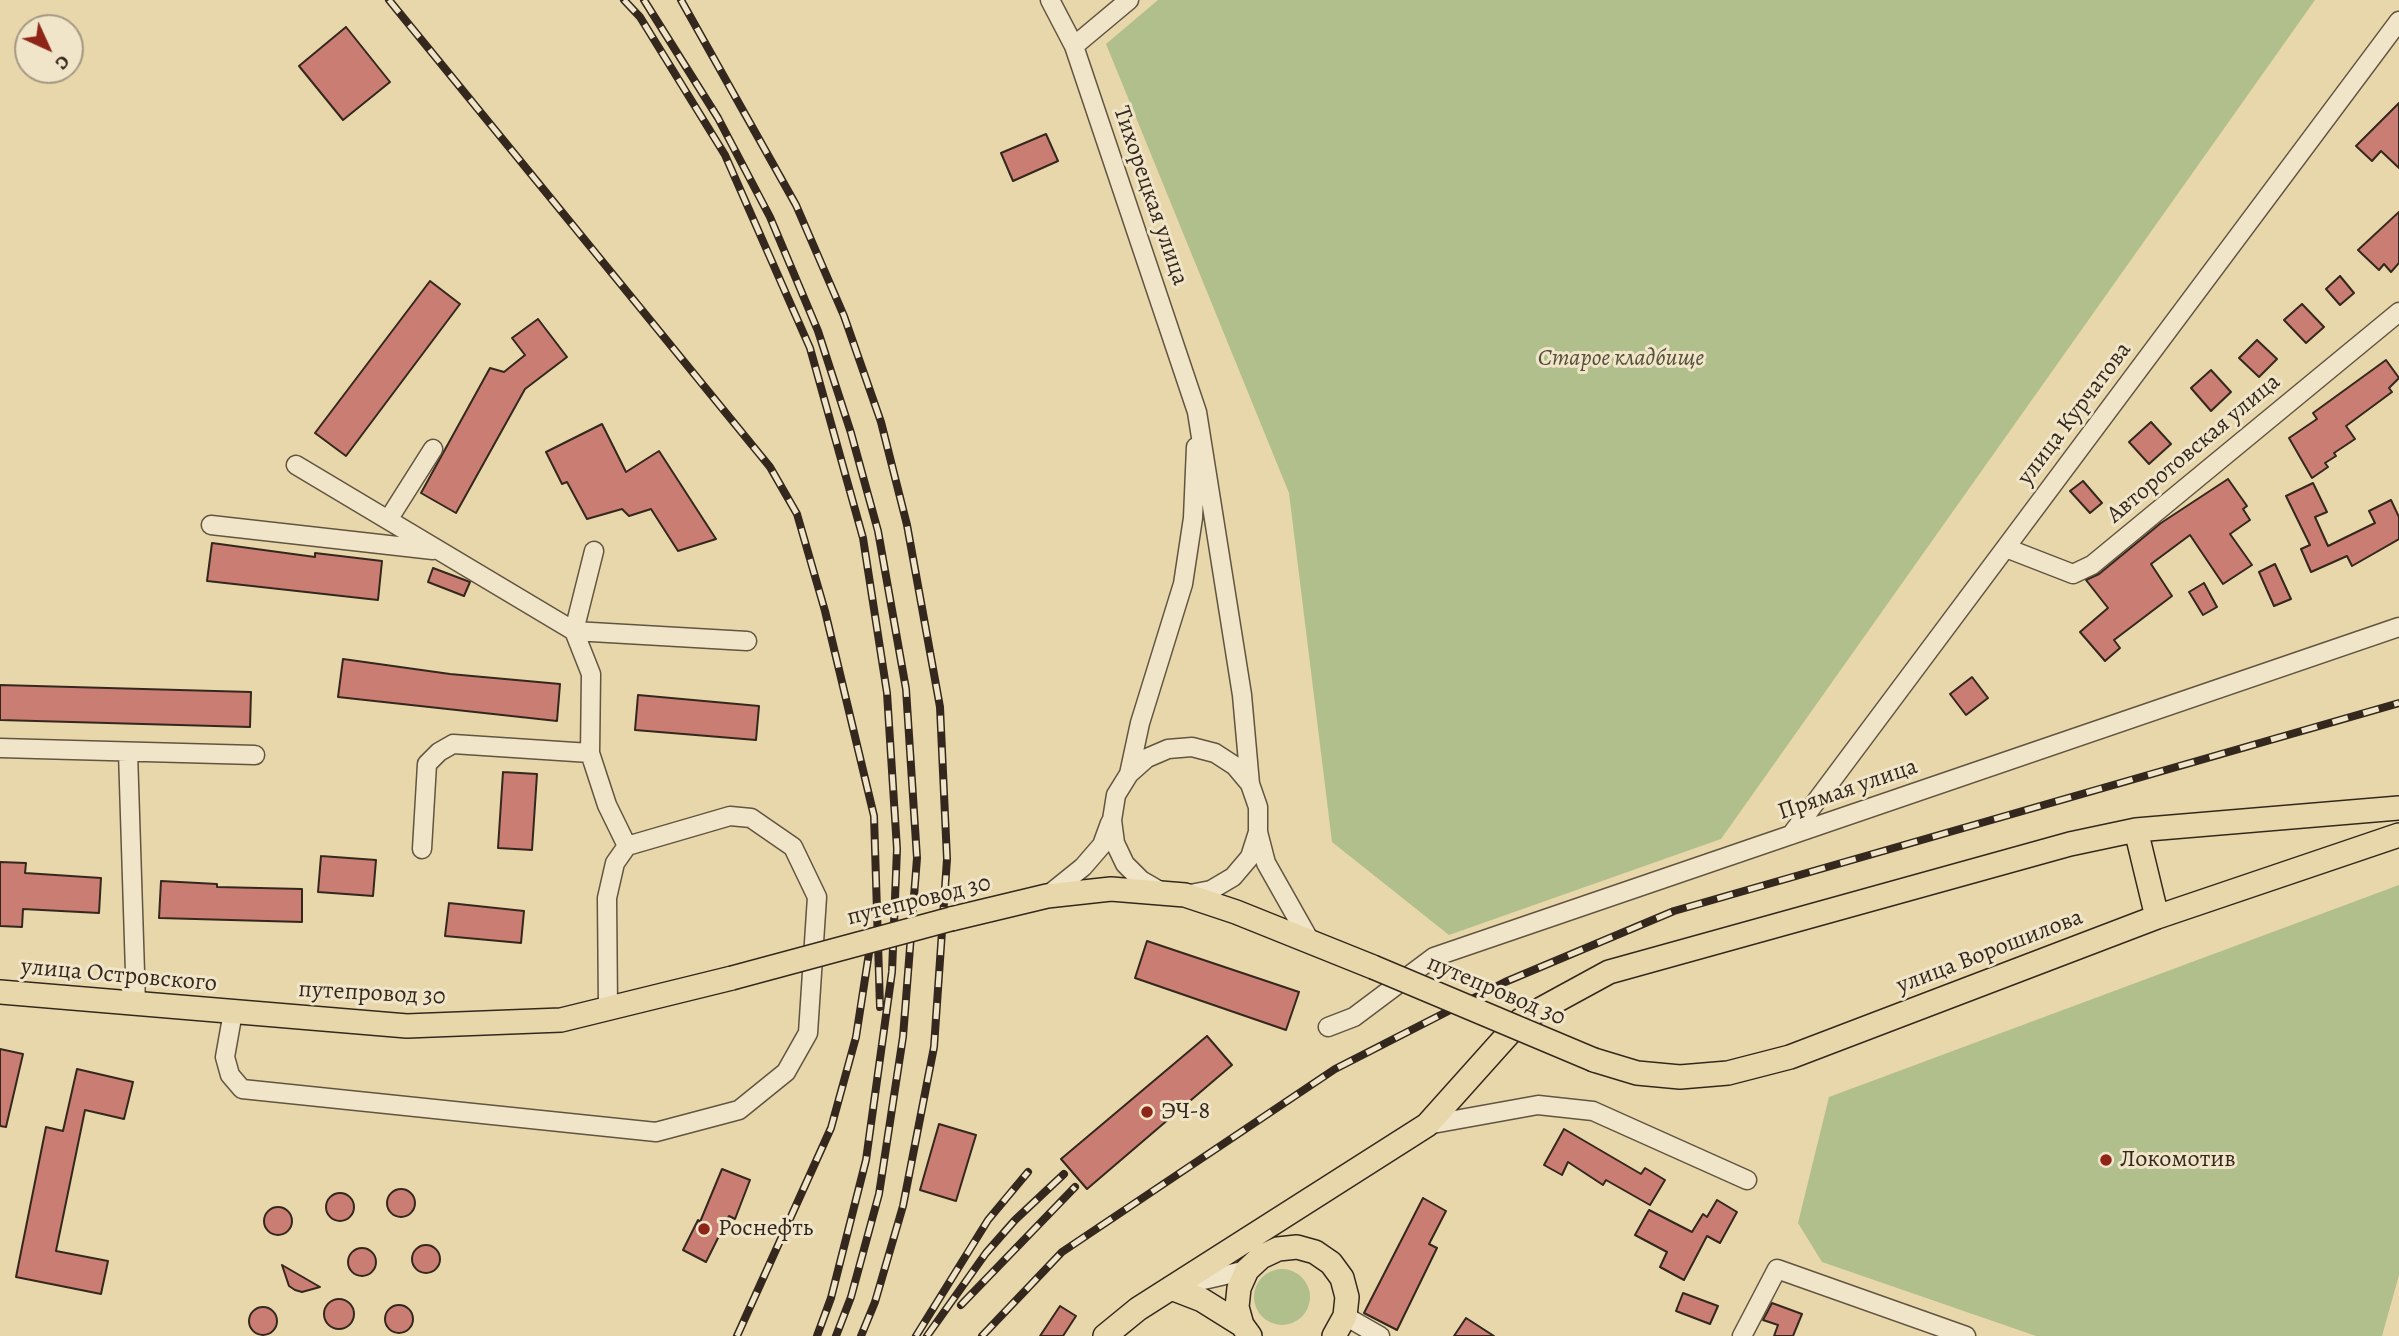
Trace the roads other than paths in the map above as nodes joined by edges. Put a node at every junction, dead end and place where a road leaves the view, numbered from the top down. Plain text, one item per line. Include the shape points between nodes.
1 (1050, 0) edge
2 (1129, 0) edge
3 (2399, 21) edge
4 (1074, 46) junction
5 (2399, 312) edge
6 (1197, 412) junction
7 (433, 449) dead end
8 (296, 465) dead end
9 (388, 520) junction
10 (211, 525) dead end
11 (2006, 548) junction
12 (440, 551) junction
13 (594, 551) dead end
14 (2399, 627) edge
15 (574, 631) junction
16 (747, 641) dead end
17 (0, 748) edge
18 (128, 752) junction
19 (590, 752) junction
20 (255, 755) dead end
21 (1129, 774) junction
22 (1250, 784) junction
23 (2399, 808) edge
24 (1112, 820) junction
25 (2136, 830) junction
26 (1258, 832) junction
27 (1791, 835) junction
28 (2399, 835) edge
29 (627, 846) junction
30 (422, 849) dead end
31 (1174, 894) junction
32 (1046, 896) junction
33 (2157, 917) junction
34 (1310, 941) junction
35 (0, 992) edge
36 (136, 1004) junction
37 (608, 1008) junction
38 (233, 1012) junction
39 (1328, 1027) dead end
40 (1594, 1060) joint
41 (1427, 1125) junction
42 (1747, 1180) dead end
43 (1291, 1212) junction
44 (1254, 1263) junction
45 (1171, 1288) junction
46 (1246, 1330) edge
47 (1338, 1330) edge
48 (1105, 1336) edge
49 (1380, 1336) edge
50 (1742, 1336) edge
51 (1966, 1336) edge

1 - 4 street, Тихорецкая улица
2 - 4 street
3 - 11 street, улица Курчатова
4 - 6 street, Тихорецкая улица
5 - 11 street, Авторотовская улица via 2092,565 2073,574
6 - 21 street via 1193,518 1183,584
6 - 22 street via 1242,695
7 - 9 street
8 - 9 street
9 - 12 street
10 - 12 street
11 - 27 street, улица Курчатова
12 - 15 street
13 - 15 street
14 - 27 street, Прямая улица
15 - 16 street
15 - 19 street via 591,674
17 - 18 street
18 - 20 street
18 - 36 street
19 - 29 street via 607,805
19 - 30 street via 453,744 439,752 427,764
21 - 22 street via 1147,758 1168,749 1192,747 1215,753 1235,766
21 - 24 street via 1116,795
22 - 26 street via 1258,807
23 - 25 main road
24 - 31 street via 1115,843 1125,864 1141,880
24 - 32 street via 1090,860
25 - 33 main road
25 - 41 main road via 2070,844 1609,972 1521,1020
26 - 31 street via 1250,857 1233,877 1210,890
26 - 34 street via 1266,863
27 - 39 street, Прямая улица via 1434,957 1354,1017
28 - 33 main road, улица Ворошилова
29 - 37 street via 615,863 607,898
29 - 38 street via 730,816 751,818 793,847 817,897 808,1033 786,1072 739,1110 656,1132 242,1089 230,1075 225,1057
31 - 32 main road, путепровод 30 via 1111,889
31 - 34 main road, путепровод 30
32 - 37 main road, путепровод 30, bridge
33 - 40 main road, улица Ворошилова via 1790,1057 1728,1073 1680,1077 1637,1073
34 - 40 main road, путепровод 30, bridge
35 - 36 main road, улица Островского
36 - 38 main road, улица Островского
37 - 38 main road, путепровод 30 via 561,1020 407,1026
41 - 42 street via 1538,1105 1593,1111
41 - 43 main road
43 - 44 street
43 - 45 main road
44 - 45 street
44 - 46 main road via 1239,1288 1237,1307
44 - 47 main road via 1278,1249 1297,1247 1331,1263 1342,1278 1347,1297
45 - 46 main road via 1202,1300
45 - 48 main road
47 - 49 street
50 - 51 street via 1777,1269

